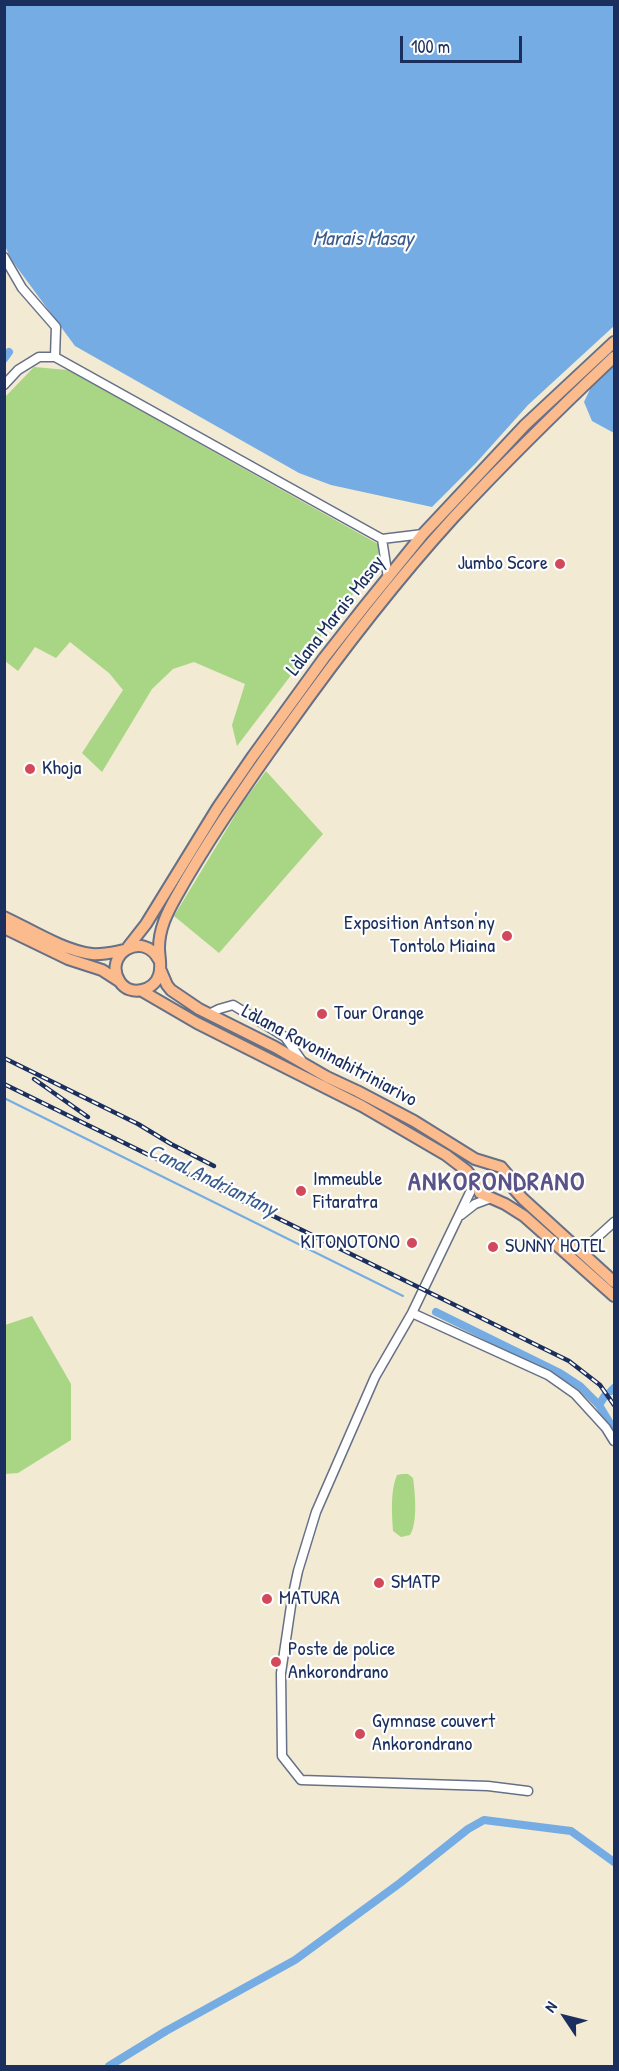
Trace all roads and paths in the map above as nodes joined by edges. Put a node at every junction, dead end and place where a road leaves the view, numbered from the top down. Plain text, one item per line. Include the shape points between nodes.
1 (4, 257) edge
2 (613, 349) edge
3 (55, 357) junction
4 (4, 385) edge
5 (423, 534) junction
6 (382, 539) junction
7 (388, 578) junction
8 (4, 917) edge
9 (4, 928) edge
10 (127, 949) junction
11 (160, 966) junction
12 (119, 981) junction
13 (142, 991) junction
14 (209, 1014) junction
15 (304, 1064) junction
16 (489, 1164) junction
17 (509, 1181) junction
18 (475, 1182) junction
19 (492, 1198) junction
20 (456, 1219) junction
21 (615, 1222) edge
22 (581, 1252) junction
23 (615, 1282) edge
24 (615, 1296) edge
25 (412, 1313) junction
26 (615, 1441) edge
27 (528, 1791) dead end

1 - 3 street via 22,288 56,327
2 - 5 main road, Làlana Marais Masay via 525,425
2 - 11 main road, Làlana Marais Masay via 453,519 333,663 255,771 197,861 163,923
3 - 4 street via 39,357
3 - 6 street
5 - 6 street
5 - 7 main road, Làlana Marais Masay
6 - 7 street
7 - 10 main road, Làlana Marais Masay via 253,756
8 - 10 main road via 90,954
9 - 12 main road
10 - 11 main road via 147,947
10 - 12 main road via 117,961
11 - 13 main road via 155,983
11 - 14 main road, Làlana Ravoninahitriniarivo via 171,990
12 - 13 main road via 127,988
13 - 18 main road, Làlana Ravoninahitriniarivo via 393,1123 446,1155
14 - 15 main road, Làlana Ravoninahitriniarivo
14 - 15 street via 233,1005 285,1037
15 - 16 main road, Làlana Ravoninahitriniarivo via 414,1120 475,1160
16 - 17 main road, Làlana Ravoninahitriniarivo via 504,1169
16 - 18 main road via 478,1171
17 - 19 main road via 506,1191
17 - 22 main road, Làlana Ravoninahitriniarivo
18 - 19 main road, Làlana Ravoninahitriniarivo via 480,1193
18 - 20 street
19 - 20 street via 468,1208
19 - 24 main road, Làlana Ravoninahitriniarivo via 524,1216
20 - 25 street
21 - 22 street
22 - 23 main road, Làlana Ravoninahitriniarivo
25 - 26 street via 548,1375 575,1394
25 - 27 street via 375,1377 316,1512 304,1551 291,1599 281,1673 282,1756 300,1780 488,1786

